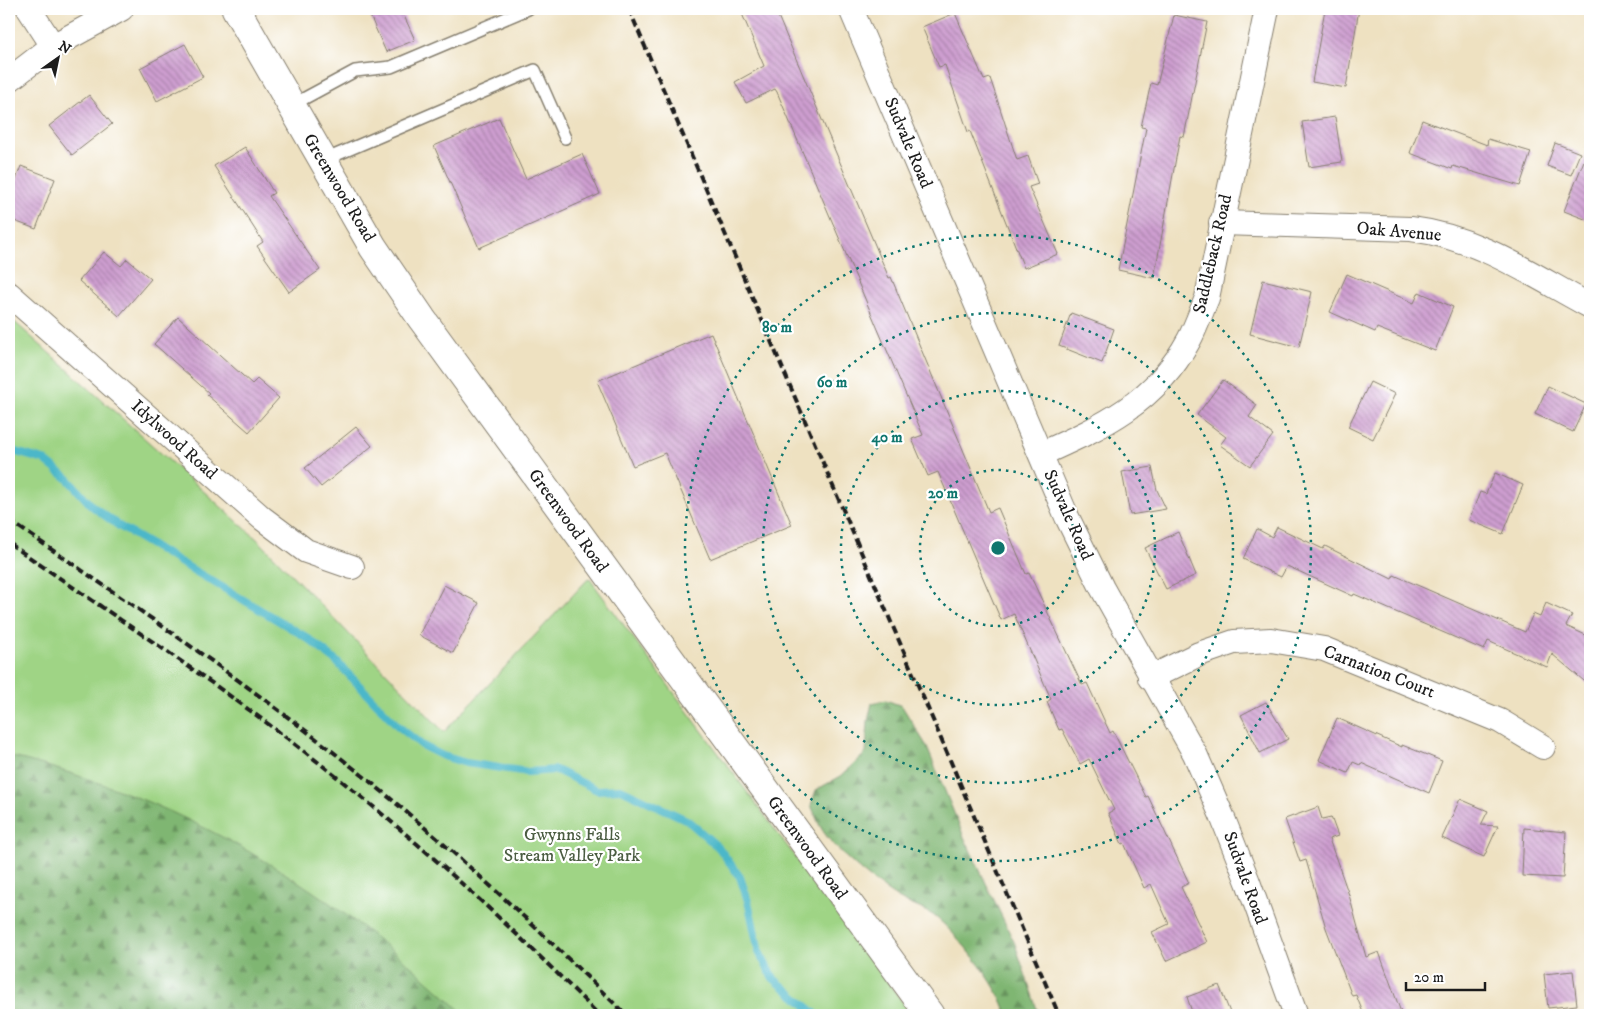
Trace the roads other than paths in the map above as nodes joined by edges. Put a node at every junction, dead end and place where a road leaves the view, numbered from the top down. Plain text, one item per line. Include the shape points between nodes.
1 (29, 9) edge
2 (121, 9) edge
3 (236, 9) edge
4 (528, 9) edge
5 (851, 9) edge
6 (1268, 9) edge
7 (53, 46) junction
8 (9, 80) edge
9 (290, 106) junction
10 (565, 138) dead end
11 (322, 161) junction
12 (1221, 223) junction
13 (9, 294) edge
14 (1590, 306) edge
15 (1041, 454) junction
16 (352, 567) dead end
17 (1150, 678) junction
18 (1543, 747) dead end
19 (930, 1015) edge
20 (1296, 1015) edge

1 - 7 street
2 - 7 street
3 - 9 street, Greenwood Road
4 - 9 lane via 390,67 355,71
5 - 15 street, Sudvale Road
6 - 12 street, Saddleback Road
7 - 8 street
9 - 11 street, Greenwood Road
10 - 11 lane via 535,70
11 - 19 street, Greenwood Road via 373,247 422,319
12 - 14 street, Oak Avenue via 1440,232 1485,249
12 - 15 street, Saddleback Road via 1207,298 1190,339 1171,370 1132,407 1103,426
13 - 16 street, Idylwood Road via 262,518 306,551
15 - 17 street, Sudvale Road via 1067,517
17 - 18 street, Carnation Court via 1199,654 1234,642 1271,640 1324,649 1500,721
17 - 20 street, Sudvale Road via 1195,754 1222,816

